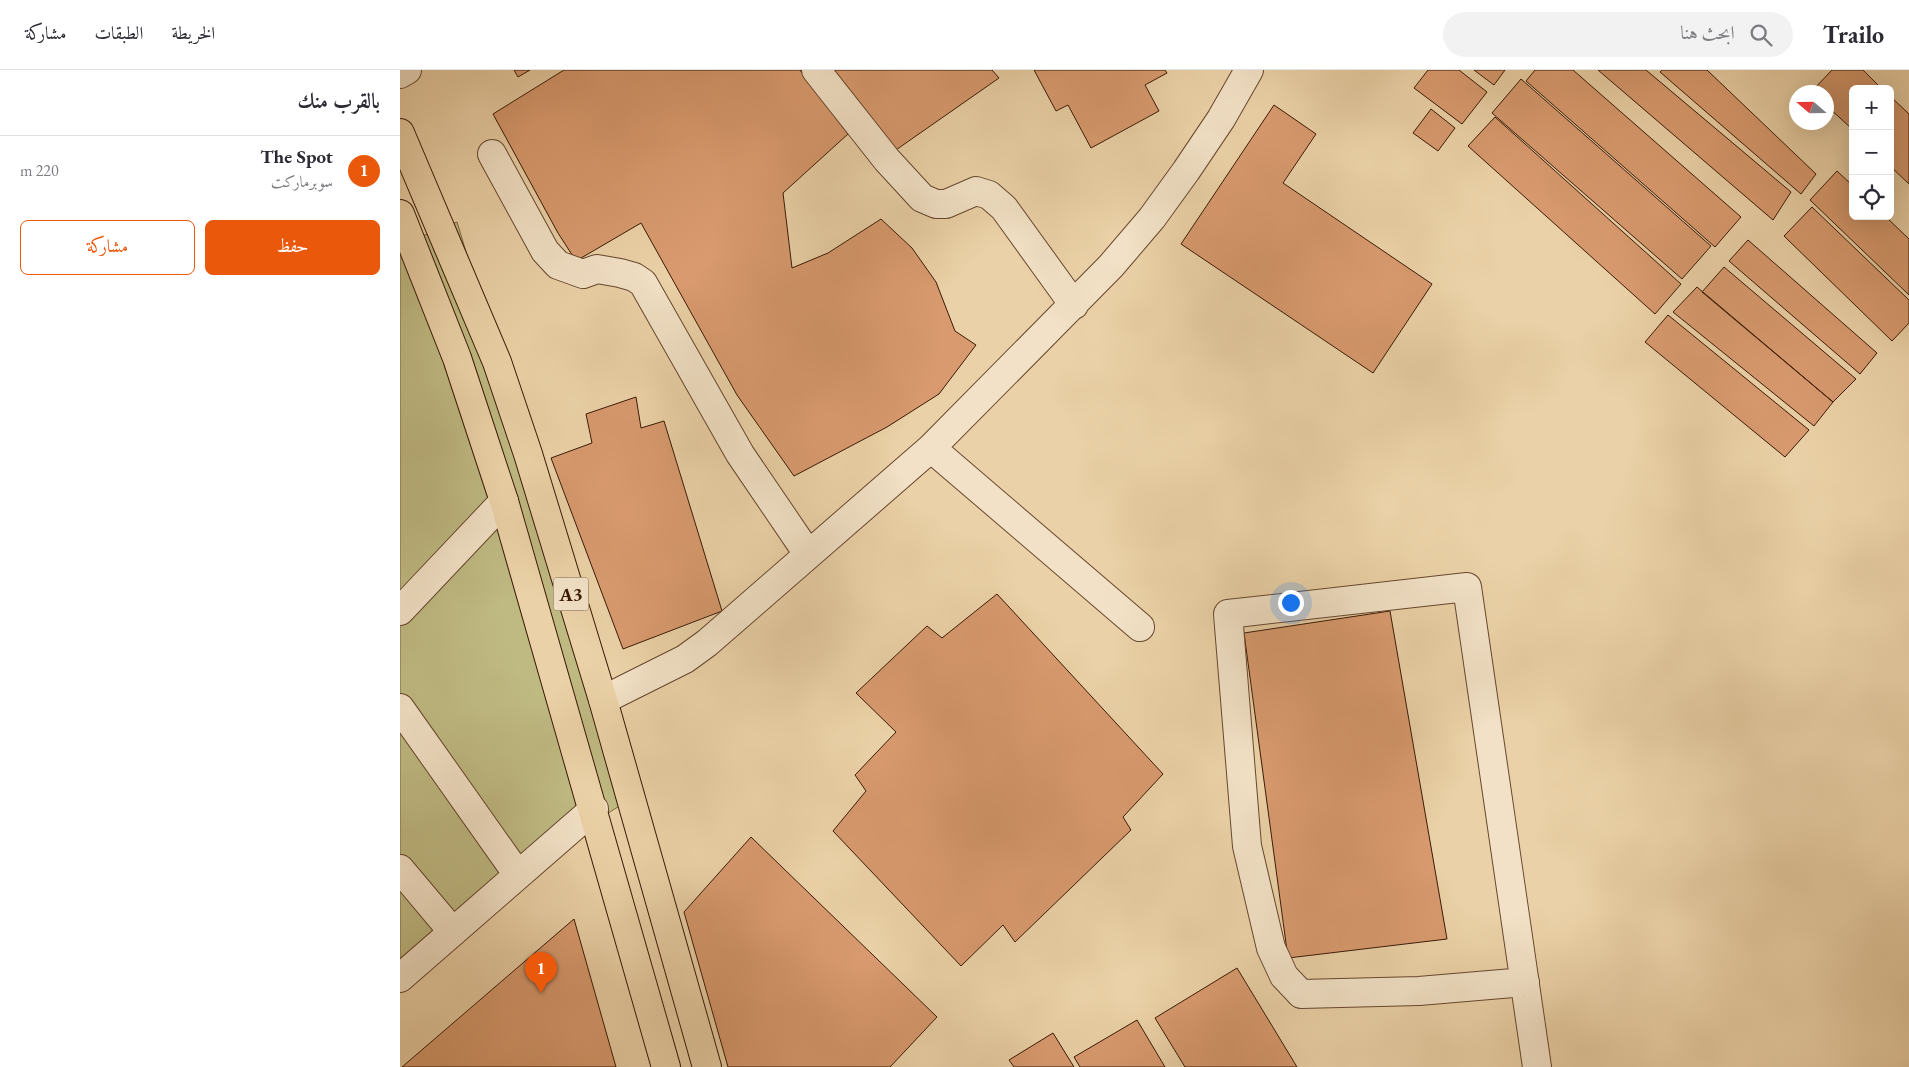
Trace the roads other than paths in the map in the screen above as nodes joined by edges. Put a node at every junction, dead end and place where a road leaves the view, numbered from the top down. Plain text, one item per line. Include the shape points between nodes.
1 (407, 70) edge
2 (816, 70) edge
3 (1246, 72) edge
4 (400, 74) edge
5 (400, 133) edge
6 (492, 154) dead end
7 (400, 214) edge
8 (1074, 305) junction
9 (931, 448) junction
10 (504, 501) junction
11 (808, 554) junction
12 (400, 611) edge
13 (1140, 627) dead end
14 (603, 700) junction
15 (400, 708) edge
16 (594, 809) junction
17 (400, 869) edge
18 (518, 875) junction
19 (453, 932) junction
20 (400, 978) edge
21 (1525, 982) junction
22 (666, 1067) edge
23 (706, 1067) edge
24 (1537, 1067) edge

1 - 4 street
2 - 8 street via 922,198 946,204 976,191 989,195 1004,208
3 - 8 street via 1221,119 1152,218
5 - 14 highway, A3 via 497,362
6 - 11 street via 545,251 558,265 583,274 596,269 620,273 643,283 740,454
7 - 10 highway, A3 via 457,358
8 - 9 street
9 - 11 street
9 - 13 street
10 - 12 street
10 - 16 highway, A3
11 - 14 street via 707,644
14 - 23 highway, A3
15 - 18 street
16 - 18 street
16 - 22 highway, A3
17 - 19 street
18 - 19 street
19 - 20 street
21 - 21 street via 1419,991 1301,994 1284,976 1272,948 1247,846 1228,614 1468,587
21 - 24 street

